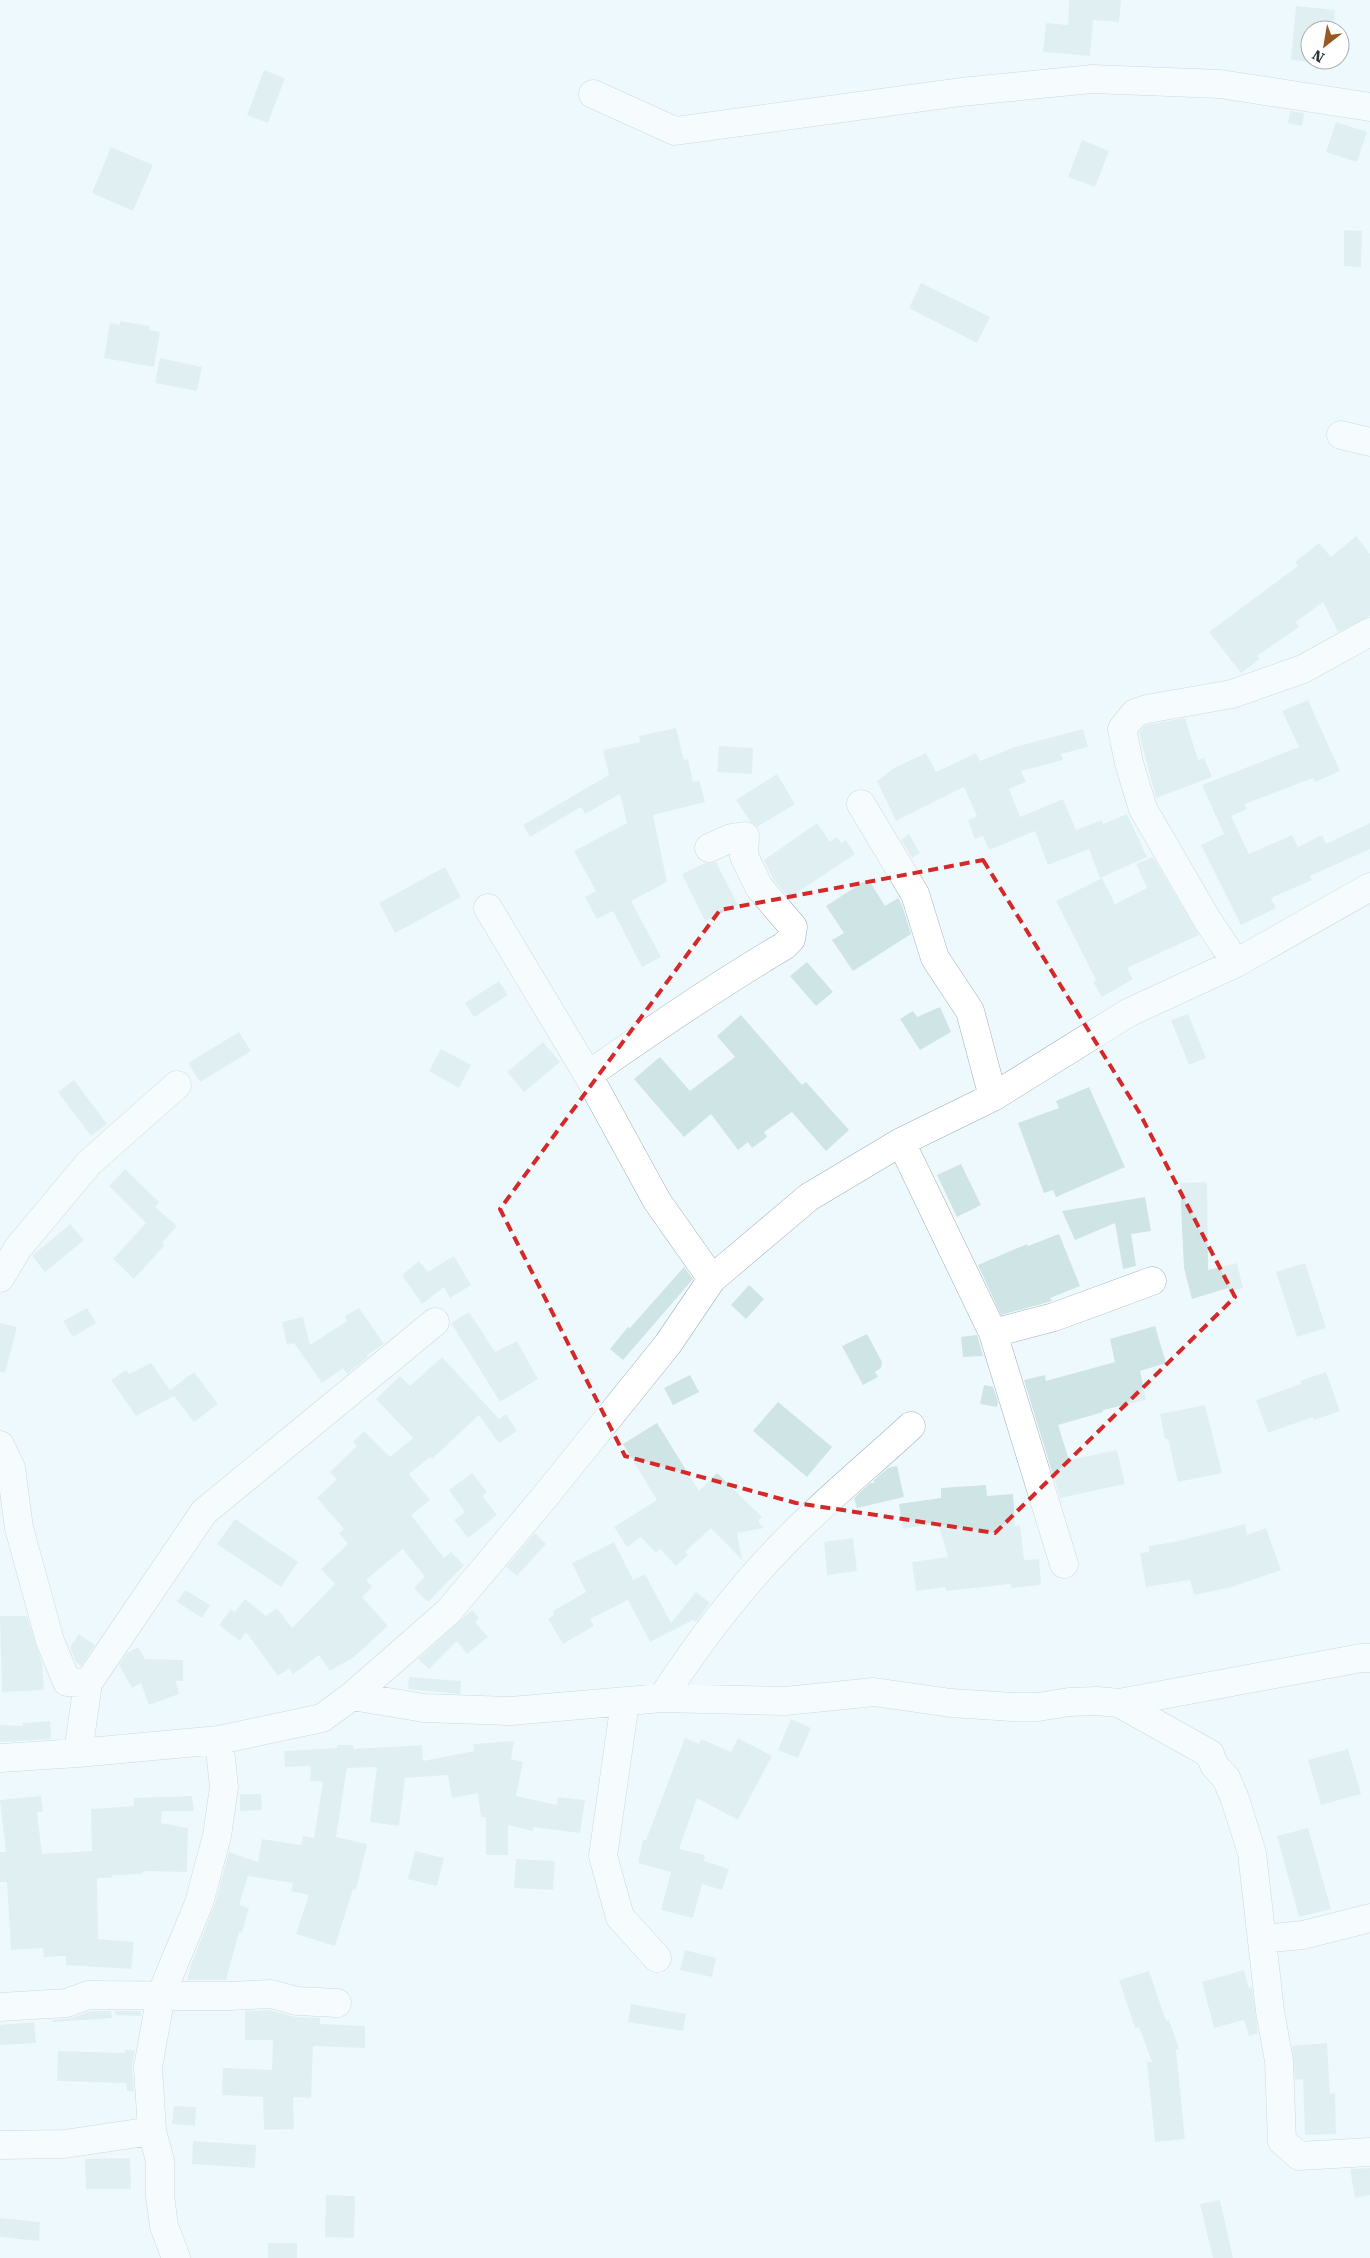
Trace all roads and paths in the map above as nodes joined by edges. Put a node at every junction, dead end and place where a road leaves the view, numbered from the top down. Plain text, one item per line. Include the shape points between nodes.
1 (593, 94) dead end
2 (1370, 107) edge
3 (1341, 435) dead end
4 (1370, 442) edge
5 (1370, 632) edge
6 (861, 804) dead end
7 (709, 848) dead end
8 (1370, 887) edge
9 (488, 908) dead end
10 (1236, 963) junction
11 (588, 1075) junction
12 (177, 1085) dead end
13 (994, 1097) junction
14 (901, 1142) junction
15 (0, 1278) edge
16 (712, 1279) junction
17 (1152, 1282) dead end
18 (435, 1322) dead end
19 (993, 1333) junction
20 (911, 1426) dead end
21 (0, 1446) edge
22 (1064, 1564) dead end
23 (1370, 1658) edge
24 (88, 1683) junction
25 (352, 1696) junction
26 (662, 1698) junction
27 (625, 1702) junction
28 (1119, 1703) junction
29 (219, 1740) junction
30 (78, 1753) junction
31 (0, 1758) edge
32 (1370, 1918) edge
33 (1262, 1938) junction
34 (657, 1958) dead end
35 (161, 1995) junction
36 (338, 2003) dead end
37 (0, 2007) edge
38 (152, 2131) junction
39 (0, 2145) edge
40 (1370, 2152) edge
41 (176, 2258) edge

1 - 2 street via 675,130 961,92 1092,79 1220,84
3 - 4 street
5 - 10 street via 1303,669 1232,694 1135,713 1122,729 1143,809
6 - 13 street via 914,894 935,958 970,1011
7 - 11 street via 731,838 745,836 744,856 759,887 794,927 791,938 784,946 668,1018
8 - 10 street
9 - 11 street
10 - 13 street via 1128,1013
11 - 16 street via 657,1200
12 - 15 street via 89,1163 18,1248
13 - 14 street
14 - 16 street via 809,1197
14 - 19 street
16 - 25 street via 668,1344 448,1612
17 - 19 street
18 - 24 street via 204,1512
19 - 22 street
20 - 26 street via 783,1543 714,1623
21 - 24 street via 11,1468 20,1528 50,1641 67,1682
23 - 28 street
24 - 30 street
25 - 27 street via 424,1708 510,1711
25 - 29 street via 322,1718
26 - 27 street
26 - 28 street via 785,1700 874,1692 951,1703 1014,1707 1069,1702
27 - 34 street via 603,1856 620,1917
28 - 33 street via 1210,1754 1214,1765 1226,1778 1252,1852
29 - 30 street
29 - 35 street via 224,1788 217,1836 199,1903
30 - 31 street
32 - 33 street via 1303,1935
33 - 40 street via 1279,2061 1282,2141 1299,2156
35 - 36 street via 270,1994 298,2001
35 - 37 street via 88,1995 67,2003
35 - 38 street via 148,2067
38 - 39 street via 64,2144
38 - 41 street via 160,2161 164,2226

